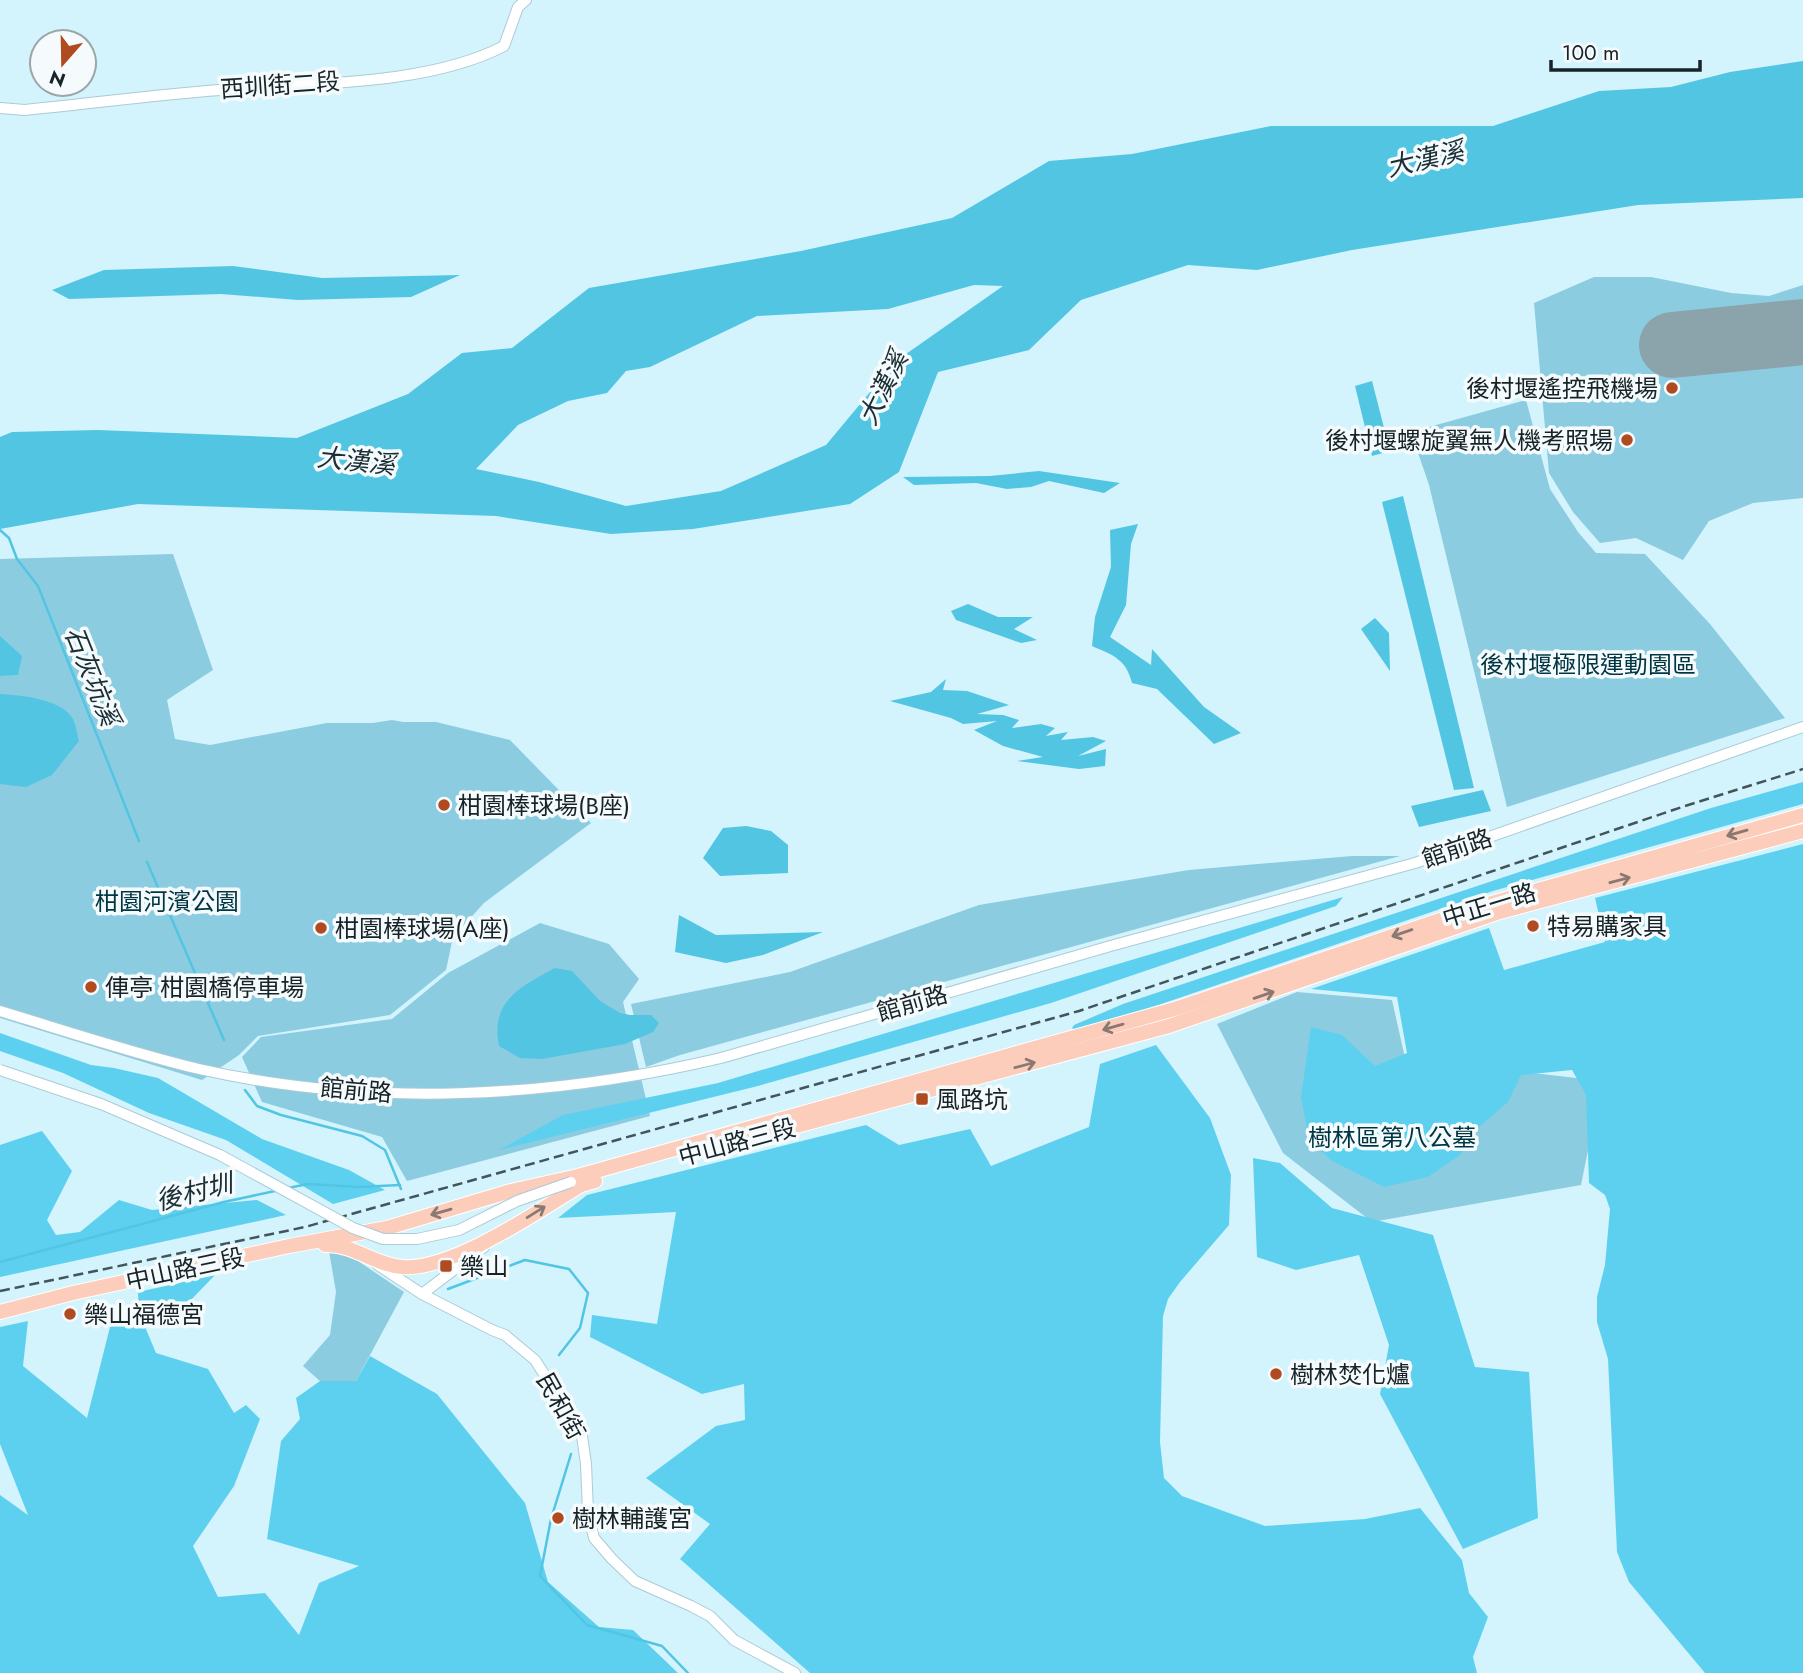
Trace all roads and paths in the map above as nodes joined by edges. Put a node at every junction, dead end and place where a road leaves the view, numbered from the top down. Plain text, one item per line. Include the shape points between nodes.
1 (526, 0) edge
2 (0, 108) edge
3 (1803, 727) edge
4 (1803, 815) edge
5 (1803, 831) edge
6 (1178, 1009) joint
7 (0, 1011) edge
8 (1200, 1017) joint
9 (0, 1070) edge
10 (576, 1181) junction
11 (499, 1236) junction
12 (289, 1246) junction
13 (361, 1254) junction
14 (422, 1294) junction
15 (0, 1312) edge
16 (795, 1673) edge

1 - 2 street, 西圳街二段 via 518,8 504,46 486,56 428,72 25,110
3 - 7 street, 館前路 via 1415,863 665,1071 504,1091 383,1094 200,1069
4 -> 6 main road, 中正一路 via 1485,905
8 -> 5 main road, 中正一路 via 1500,912
6 -> 10 main road, 中山路三段
10 -> 8 main road, 中山路三段
9 - 10 street, bridge via 102,1104 220,1155 353,1228 383,1239 417,1239 459,1230 517,1201
11 -> 10 main road, 中山路三段
10 -> 12 main road, 中山路三段 via 511,1191 387,1228
11 - 13 main road, 中山路三段 via 419,1266 391,1265
11 - 14 street
12 - 13 main road, 中山路三段 via 336,1245
12 - 15 main road, 中山路三段
13 - 14 street, 民和街
14 - 16 street, 民和街 via 505,1335 535,1360 582,1436 594,1538 612,1559 635,1581 710,1616 734,1640

